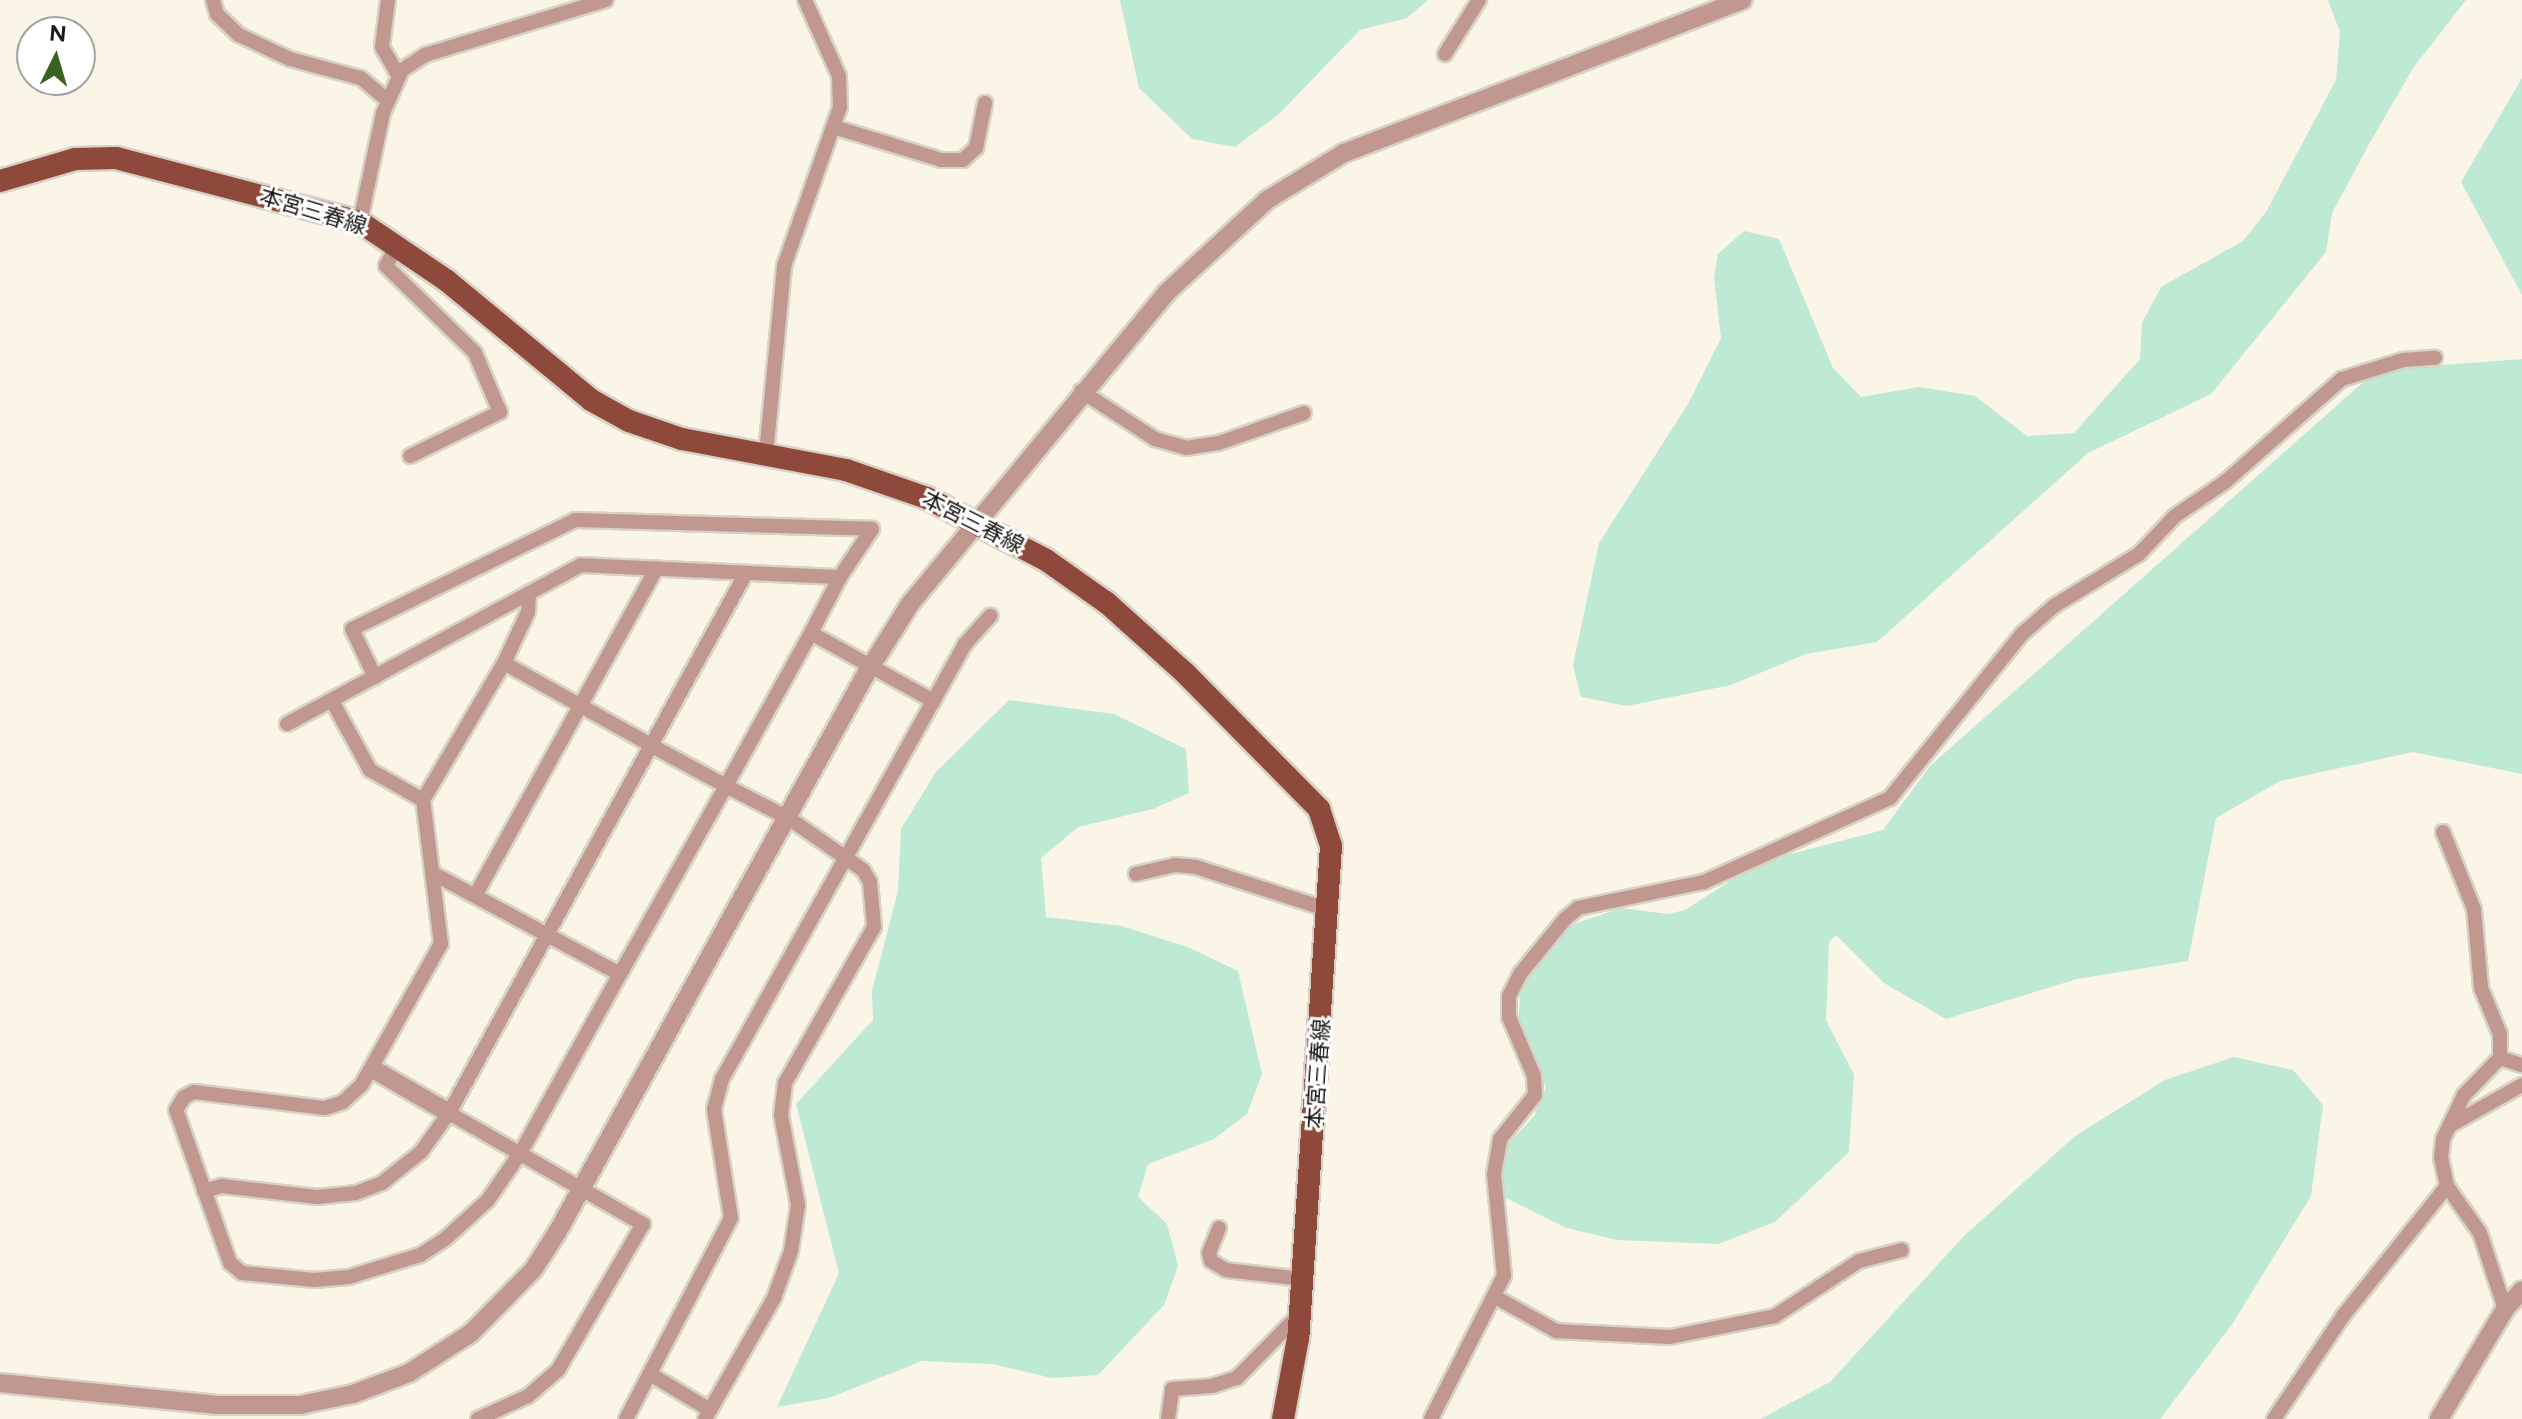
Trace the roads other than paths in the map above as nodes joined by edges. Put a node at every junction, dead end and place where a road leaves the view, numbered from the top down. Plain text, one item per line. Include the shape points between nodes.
1 (213, 0) edge
2 (388, 0) edge
3 (606, 0) edge
4 (805, 0) edge
5 (1479, 0) edge
6 (1743, 0) edge
7 (1445, 54) dead end
8 (398, 75) junction
9 (387, 100) junction
10 (985, 103) dead end
11 (834, 127) junction
12 (0, 181) edge
13 (360, 222) junction
14 (398, 244) junction
15 (2435, 358) dead end
16 (1081, 391) junction
17 (1304, 413) dead end
18 (766, 454) junction
19 (410, 456) dead end
20 (977, 522) junction
21 (656, 569) junction
22 (746, 573) junction
23 (840, 577) junction
24 (529, 593) junction
25 (990, 616) dead end
26 (811, 633) junction
27 (504, 663) junction
28 (871, 666) junction
29 (375, 677) junction
30 (332, 701) junction
31 (933, 701) junction
32 (581, 705) junction
33 (287, 724) dead end
34 (654, 747) junction
35 (726, 786) junction
36 (423, 800) junction
37 (790, 819) junction
38 (2443, 832) dead end
39 (847, 855) junction
40 (434, 874) junction
41 (1136, 874) dead end
42 (476, 894) junction
43 (1329, 910) junction
44 (548, 934) junction
45 (620, 974) junction
46 (2500, 1058) junction
47 (2522, 1065) edge
48 (373, 1069) junction
49 (2522, 1085) edge
50 (449, 1113) junction
51 (2451, 1125) junction
52 (521, 1152) junction
53 (2447, 1186) junction
54 (582, 1188) junction
55 (204, 1191) junction
56 (1219, 1228) dead end
57 (1902, 1250) dead end
58 (1303, 1279) junction
59 (2522, 1290) edge
60 (1497, 1298) junction
61 (2505, 1309) junction
62 (1300, 1315) junction
63 (650, 1374) junction
64 (0, 1383) edge
65 (214, 1412) edge
66 (708, 1415) edge
67 (478, 1419) edge
68 (626, 1419) edge
69 (1168, 1419) edge
70 (1283, 1419) edge
71 (1431, 1419) edge
72 (2274, 1419) edge
73 (2439, 1419) edge

1 - 9 street via 217,14 239,35 290,59 361,78
2 - 8 street via 382,47
3 - 8 street via 425,55
4 - 11 street via 839,76 840,107
5 - 7 street
6 - 16 street via 1430,116 1320,167 1267,200 1201,256
8 - 9 street
9 - 13 street
10 - 11 street via 976,148 963,160 941,160
11 - 18 street via 784,266
12 - 13 main road, 本宮三春線 via 75,159 116,158
13 - 14 main road, 本宮三春線
14 - 18 main road, 本宮三春線 via 591,400 629,421 682,439
14 - 19 street via 386,266 475,353 500,412
15 - 60 street via 2403,360 2342,379 2225,482 2175,516 2139,554 2054,606 2022,634 1890,798 1704,882 1578,908 1565,919 1520,974 1509,996 1509,1017 1534,1076 1535,1095 1500,1139 1494,1174 1506,1261
16 - 17 street via 1155,439 1186,448 1219,443
16 - 20 street
18 - 20 main road, 本宮三春線 via 885,482
20 - 28 street via 930,576
20 - 43 main road, 本宮三春線 via 1107,603 1292,778 1319,809 1331,846
21 - 22 street
21 - 24 street via 581,565
21 - 32 street
22 - 23 street
22 - 34 street
23 - 26 street
23 - 29 street via 872,529 575,520 352,629
24 - 27 street via 528,612
24 - 29 street
25 - 31 street via 965,644
26 - 28 street
26 - 35 street
27 - 32 street
27 - 36 street
28 - 31 street
28 - 37 street
29 - 30 street
30 - 33 street
30 - 36 street via 370,770
31 - 39 street
32 - 34 street
32 - 42 street
34 - 35 street
34 - 44 street
35 - 37 street
35 - 45 street
36 - 40 street
37 - 39 street
37 - 54 street
38 - 46 street via 2474,909 2481,988 2500,1034
39 - 63 street via 722,1079 714,1109 731,1218
39 - 66 street via 870,882 874,927 785,1083 781,1115 798,1205 791,1251 774,1298
40 - 42 street
40 - 48 street via 441,944
41 - 43 street via 1175,865 1196,867
42 - 44 street
43 - 58 main road, 本宮三春線
44 - 45 street
44 - 50 street
45 - 52 street
46 - 47 street
46 - 51 street via 2464,1095
48 - 50 street
48 - 55 street via 347,1099 325,1108 194,1092 184,1097 177,1117
49 - 51 street
50 - 52 street
50 - 55 street via 409,1164 356,1193 292,1196 222,1186
51 - 53 street via 2441,1158
52 - 54 street
52 - 55 street via 488,1200 445,1239 390,1266 339,1279 236,1269
53 - 61 street via 2480,1233
53 - 72 street via 2343,1316
54 - 65 street via 533,1270 471,1333 436,1359 380,1385 326,1401
54 - 67 street via 643,1224 558,1370 528,1396
56 - 58 street via 1211,1261 1226,1270
57 - 60 street via 1859,1261 1775,1316 1670,1337 1556,1331
58 - 62 main road, 本宮三春線
59 - 61 street
60 - 71 street
61 - 73 street
62 - 69 street via 1237,1378 1172,1389
62 - 70 main road, 本宮三春線
63 - 66 street
63 - 68 street
64 - 65 street

